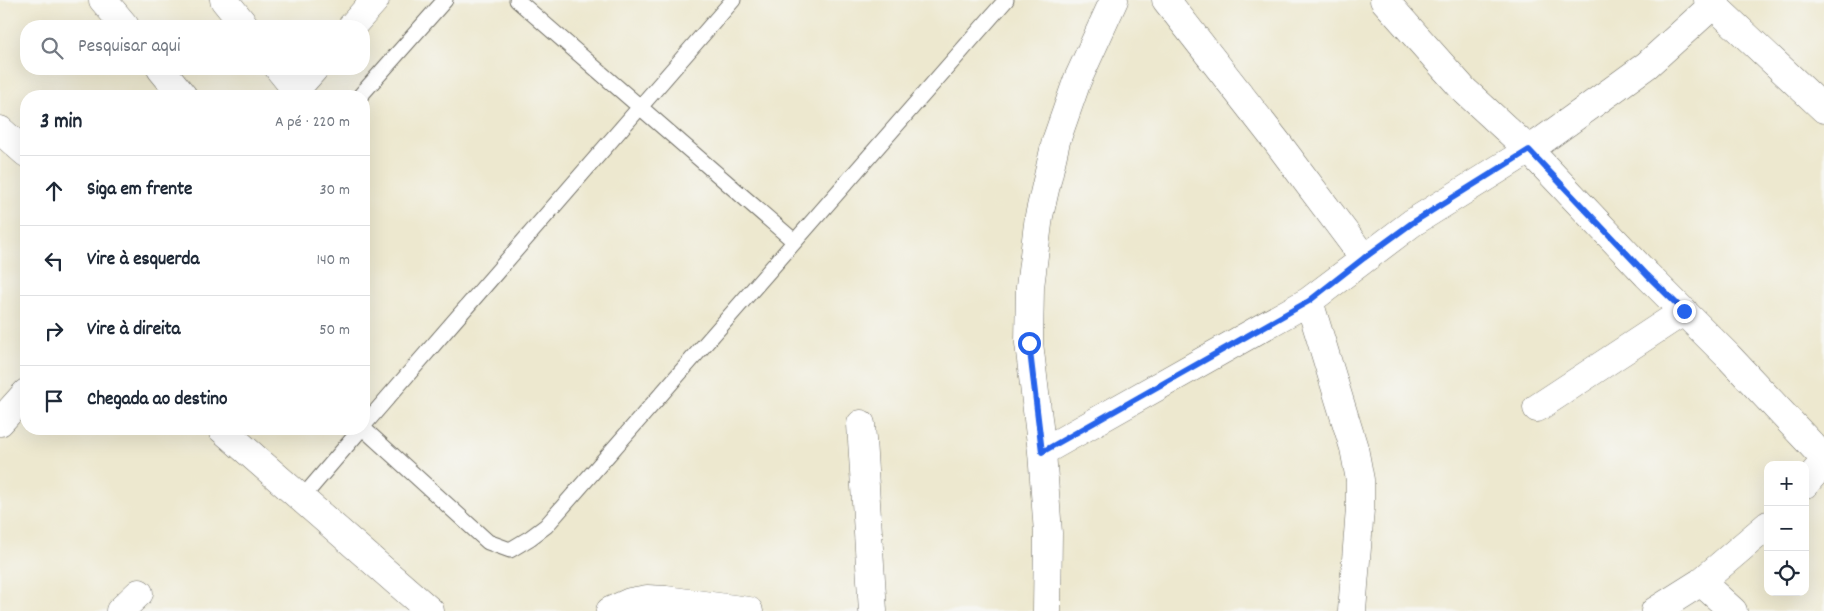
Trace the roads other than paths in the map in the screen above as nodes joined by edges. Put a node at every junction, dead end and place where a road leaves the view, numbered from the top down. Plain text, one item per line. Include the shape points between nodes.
1 (103, 0) edge
2 (224, 0) edge
3 (375, 0) edge
4 (445, 0) edge
5 (517, 0) edge
6 (733, 0) edge
7 (1006, 0) edge
8 (1114, 0) edge
9 (1166, 0) edge
10 (1384, 0) edge
11 (1712, 2) edge
12 (120, 20) edge
13 (240, 20) edge
14 (357, 20) edge
15 (166, 75) edge
16 (282, 75) edge
17 (309, 75) edge
18 (178, 90) edge
19 (291, 90) edge
20 (296, 90) edge
21 (365, 90) edge
22 (640, 107) junction
23 (1824, 110) edge
24 (0, 130) edge
25 (20, 148) edge
26 (1529, 150) junction
27 (794, 242) junction
28 (1364, 258) junction
29 (1309, 301) junction
30 (1684, 311) junction
31 (20, 400) edge
32 (1537, 408) dead end
33 (370, 420) edge
34 (0, 422) edge
35 (860, 424) dead end
36 (370, 434) edge
37 (229, 435) edge
38 (357, 435) edge
39 (1042, 452) junction
40 (1824, 458) edge
41 (1824, 462) edge
42 (1809, 479) edge
43 (302, 498) junction
44 (1764, 528) edge
45 (1701, 582) junction
46 (430, 611) edge
47 (610, 611) edge
48 (749, 611) edge
49 (873, 611) edge
50 (1048, 611) edge
51 (1352, 611) edge
52 (1654, 611) edge
53 (1733, 611) edge

1 - 12 street
2 - 13 street
3 - 14 street
4 - 21 lane
5 - 22 lane
6 - 22 lane
7 - 27 lane
8 - 39 street via 1074,89 1056,141 1039,216 1030,286 1029,343
9 - 28 street
10 - 26 street via 1464,90
11 - 23 street
11 - 26 street via 1647,65
15 - 18 street
16 - 19 street
17 - 20 street
22 - 27 lane
22 - 33 lane
24 - 25 street
26 - 28 street via 1448,199
26 - 30 street
27 - 36 lane via 546,526 510,550 488,542
28 - 29 street
29 - 39 street
29 - 51 street via 1360,480
30 - 32 street
30 - 40 street
31 - 34 street
35 - 49 street
37 - 43 street
38 - 43 lane
39 - 50 street via 1048,533
41 - 42 street
43 - 46 street
44 - 45 street
45 - 52 street
45 - 53 street
47 - 48 street via 647,599

